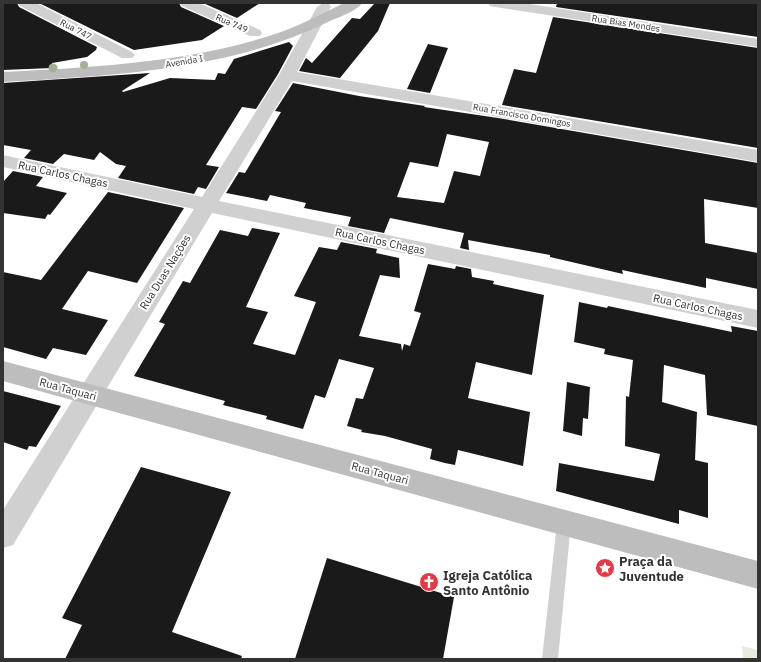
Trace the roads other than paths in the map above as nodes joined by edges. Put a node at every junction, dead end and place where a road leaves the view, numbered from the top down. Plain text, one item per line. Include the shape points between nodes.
1 (25, 3) edge
2 (187, 3) edge
3 (355, 3) edge
4 (495, 3) edge
5 (324, 11) edge
6 (255, 33) junction
7 (758, 43) edge
8 (127, 55) junction
9 (3, 64) edge
10 (287, 75) junction
11 (3, 77) edge
12 (758, 156) edge
13 (3, 161) edge
14 (207, 206) junction
15 (758, 319) edge
16 (3, 371) edge
17 (89, 394) junction
18 (564, 523) junction
19 (3, 535) edge
20 (758, 575) edge
21 (550, 659) edge

1 - 8 street, Rua 747
2 - 6 street, Rua 749
3 - 5 street, Avenida I
4 - 7 street, Rua Bias Mendes
5 - 6 street, Avenida I
5 - 10 street, Rua Duas Nações
5 - 11 street, Avenida I via 277,39 189,61 123,69
6 - 8 street, Avenida I via 190,49
8 - 9 street, Avenida I
10 - 12 street, Rua Francisco Domingos
10 - 14 street, Rua Duas Nações
13 - 14 street, Rua Carlos Chagas
14 - 15 street, Rua Carlos Chagas
14 - 17 street, Rua Duas Nações
16 - 17 street, Rua Taquari
17 - 18 street, Rua Taquari
17 - 19 street, Rua Duas Nações
18 - 20 street, Rua Taquari
18 - 21 lane

